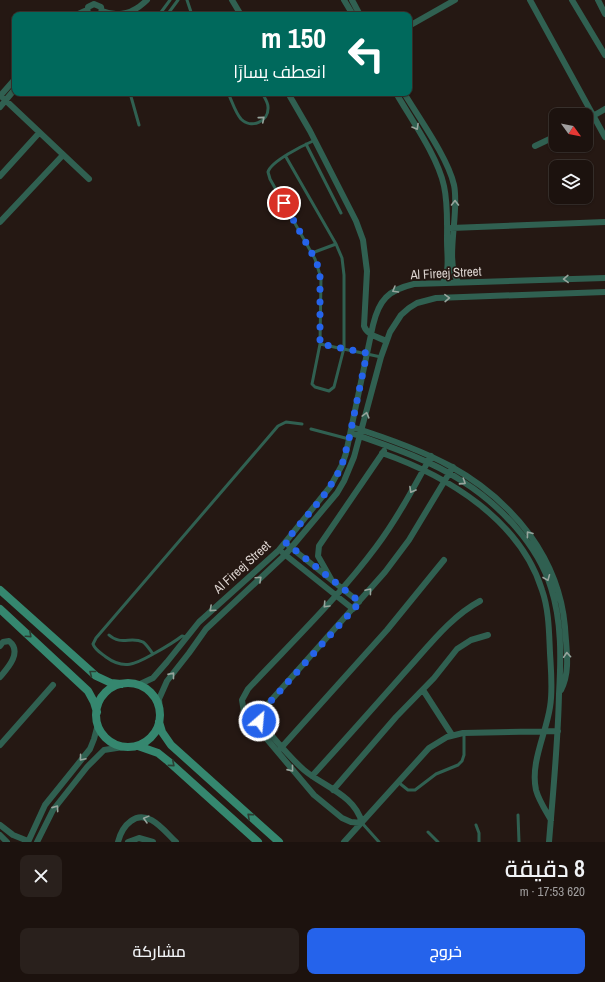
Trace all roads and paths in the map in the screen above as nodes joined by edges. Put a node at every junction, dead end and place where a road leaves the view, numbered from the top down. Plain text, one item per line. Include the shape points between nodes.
1 (88, 0) edge
2 (94, 0) edge
3 (147, 0) edge
4 (170, 0) edge
5 (178, 0) edge
6 (187, 0) edge
7 (232, 0) edge
8 (344, 0) edge
9 (352, 0) edge
10 (455, 0) edge
11 (530, 0) edge
12 (572, 0) edge
13 (598, 0) edge
14 (99, 5) junction
15 (87, 11) edge
16 (102, 12) edge
17 (131, 12) edge
18 (139, 12) edge
19 (161, 12) edge
20 (169, 12) edge
21 (191, 12) edge
22 (239, 12) edge
23 (355, 12) edge
24 (356, 12) edge
25 (605, 14) edge
26 (412, 24) edge
27 (605, 55) edge
28 (12, 82) edge
29 (12, 93) edge
30 (0, 95) edge
31 (131, 96) edge
32 (230, 96) edge
33 (264, 96) edge
34 (290, 96) edge
35 (398, 96) edge
36 (406, 96) edge
37 (6, 100) junction
38 (0, 107) edge
39 (589, 108) edge
40 (605, 109) edge
41 (593, 116) joint
42 (139, 126) dead end
43 (39, 132) junction
44 (605, 137) edge
45 (549, 139) edge
46 (315, 140) junction
47 (306, 144) junction
48 (535, 146) dead end
49 (63, 154) junction
50 (440, 154) junction
51 (286, 157) junction
52 (433, 158) junction
53 (0, 176) edge
54 (89, 179) dead end
55 (341, 212) dead end
56 (0, 222) edge
57 (605, 222) edge
58 (447, 228) junction
59 (454, 228) junction
60 (336, 244) junction
61 (312, 253) junction
62 (605, 278) edge
63 (458, 282) junction
64 (443, 283) junction
65 (605, 292) edge
66 (371, 335) junction
67 (386, 341) junction
68 (320, 344) junction
69 (344, 348) junction
70 (367, 353) junction
71 (381, 357) junction
72 (302, 424) dead end
73 (311, 429) dead end
74 (351, 433) junction
75 (361, 433) junction
76 (392, 440) junction
77 (388, 446) junction
78 (382, 453) junction
79 (431, 456) junction
80 (427, 462) junction
81 (453, 467) junction
82 (423, 470) junction
83 (449, 473) junction
84 (445, 481) junction
85 (516, 523) junction
86 (285, 542) junction
87 (292, 548) junction
88 (279, 550) junction
89 (285, 555) junction
90 (444, 560) dead end
91 (331, 579) junction
92 (342, 588) junction
93 (0, 590) edge
94 (336, 595) junction
95 (480, 601) dead end
96 (360, 602) junction
97 (0, 609) edge
98 (353, 609) junction
99 (199, 622) junction
100 (206, 629) junction
101 (488, 634) dead end
102 (109, 635) dead end
103 (184, 640) junction
104 (0, 646) edge
105 (192, 649) junction
106 (153, 654) junction
107 (0, 678) edge
108 (128, 684) junction
109 (53, 685) dead end
110 (138, 685) junction
111 (423, 690) junction
112 (160, 710) junction
113 (97, 714) junction
114 (159, 722) junction
115 (98, 724) junction
116 (545, 731) junction
117 (558, 731) junction
118 (464, 733) junction
119 (452, 735) junction
120 (0, 745) edge
121 (138, 746) junction
122 (123, 747) junction
123 (280, 750) junction
124 (312, 776) junction
125 (398, 782) junction
126 (333, 790) junction
127 (518, 815) dead end
128 (551, 820) junction
129 (362, 823) junction
130 (0, 825) edge
131 (476, 825) dead end
132 (428, 832) dead end
133 (0, 835) edge
134 (7, 842) edge
135 (28, 842) edge
136 (37, 842) edge
137 (118, 842) edge
138 (128, 842) edge
139 (154, 842) edge
140 (176, 842) edge
141 (258, 842) edge
142 (279, 842) edge
143 (344, 842) edge
144 (379, 842) edge
145 (438, 842) edge
146 (479, 842) edge
147 (519, 842) edge
148 (549, 842) edge

1 - 15 street
2 - 14 street
3 - 17 street
3 - 18 street
4 - 19 lane
5 - 20 lane
6 - 21 lane
7 - 22 street
8 - 23 street
9 - 24 street
10 - 26 street
11 - 39 street
12 - 27 street
13 - 25 street
14 - 15 street via 94,4
14 - 16 street
28 - 30 street
29 - 37 street
30 - 37 street
31 - 42 lane
32 -> 33 lane via 241,119 254,124 264,119 267,113 267,103
34 - 46 street
35 -> 52 street
36 - 50 street
37 - 38 street
37 - 43 street
40 - 41 street
41 - 44 street
43 - 49 street
43 - 53 street
45 - 48 street
46 - 47 lane
46 - 66 street via 363,240 367,271 363,323
47 - 51 lane
47 - 55 lane
49 - 54 street
49 - 56 street
50 - 52 street
59 -> 50 street via 454,185
51 - 60 lane
51 - 61 lane via 271,166 269,176
52 - 58 street via 446,193
57 - 59 street
58 - 59 street
58 - 64 street via 447,269
59 - 63 street via 452,264
60 - 61 lane
60 - 69 lane via 342,258 344,275
61 - 68 lane via 321,278
62 -> 63 street, Al Fireej Street
63 - 64 street, Al Fireej Street
64 -> 66 street, Al Fireej Street via 414,284 394,290 380,305
67 -> 65 street, Al Fireej Street via 402,315 417,303 426,300
66 - 67 street
66 - 70 street, Al Fireej Street
67 - 71 street, Al Fireej Street
68 - 69 lane
68 - 69 lane via 312,384 327,390 334,387
69 - 70 lane
70 - 71 lane
70 - 74 street, Al Fireej Street
75 -> 71 street, Al Fireej Street
72 - 106 lane via 286,422 278,426 94,642 96,649 120,664 135,664
73 - 74 lane
74 - 75 street
74 - 86 street, Al Fireej Street via 342,465 333,482
75 - 76 street
75 - 77 street
75 - 87 street, Al Fireej Street via 344,481 330,503
76 - 77 street
76 - 79 street
77 - 78 street
77 - 80 street
78 - 82 street
78 - 91 street via 319,546 318,556
79 - 80 street
79 - 81 street
80 - 82 street
80 - 83 street
81 - 83 street
81 - 85 street via 488,490
82 - 84 street
82 -> 92 street via 387,532
83 - 84 street
83 -> 85 street
96 -> 84 street via 409,540
84 - 116 street via 499,522 522,550 539,580 547,610 551,681 550,707
85 - 117 street via 547,560 560,598 567,665 560,693
86 - 87 street
86 - 88 street, Al Fireej Street
87 - 89 street, Al Fireej Street
87 - 91 street
88 - 89 street
88 -> 99 street, Al Fireej Street
89 - 94 street
100 -> 89 street, Al Fireej Street
90 - 123 street via 387,630
91 - 92 street
92 - 94 street
92 - 96 street
108 -> 93 street via 111,683 96,676
94 - 98 street
94 -> 123 street via 243,696 241,704 244,712
95 - 124 street via 458,616 436,638
96 - 98 street
97 -> 113 street via 88,691
98 - 123 street via 259,714 261,723
99 - 100 street
99 - 103 street, Al Fireej Street
100 - 105 street, Al Fireej Street
101 - 111 street via 471,640 457,649
102 - 106 lane via 119,641 140,641
103 - 105 street
103 - 106 lane via 182,636
103 - 110 street, Al Fireej Street via 153,678
104 - 107 street via 9,641 14,652 12,663
112 -> 105 street, Al Fireej Street via 159,699 164,687
108 - 110 street
108 - 113 street via 116,686 107,693 100,702
109 - 120 street
110 - 112 street via 152,695
111 - 119 street
111 - 126 street via 396,717
112 - 114 street
113 - 115 street
114 - 121 street via 152,737
142 -> 114 street via 171,746
115 - 122 street via 110,741
115 -> 135 street via 90,749 45,805
116 - 117 street
116 - 118 street
116 - 128 street via 536,765 535,784 538,797
117 - 128 street
118 - 119 street
118 - 125 lane via 464,758 458,765 436,774 415,790 408,790
119 - 125 street via 429,748
121 - 122 street
121 -> 141 street via 154,751 168,761
136 -> 122 street via 53,810 87,767 104,750
123 - 124 street
123 -> 129 street via 307,788 346,821
124 - 126 street
125 - 129 street
126 - 129 street via 356,808
127 - 147 lane
128 - 148 street
129 - 143 street
129 - 144 lane
130 - 135 street
131 - 146 lane
132 - 145 lane
133 - 134 street
140 -> 137 street via 154,821 142,817 128,823
138 - 139 street via 140,838

